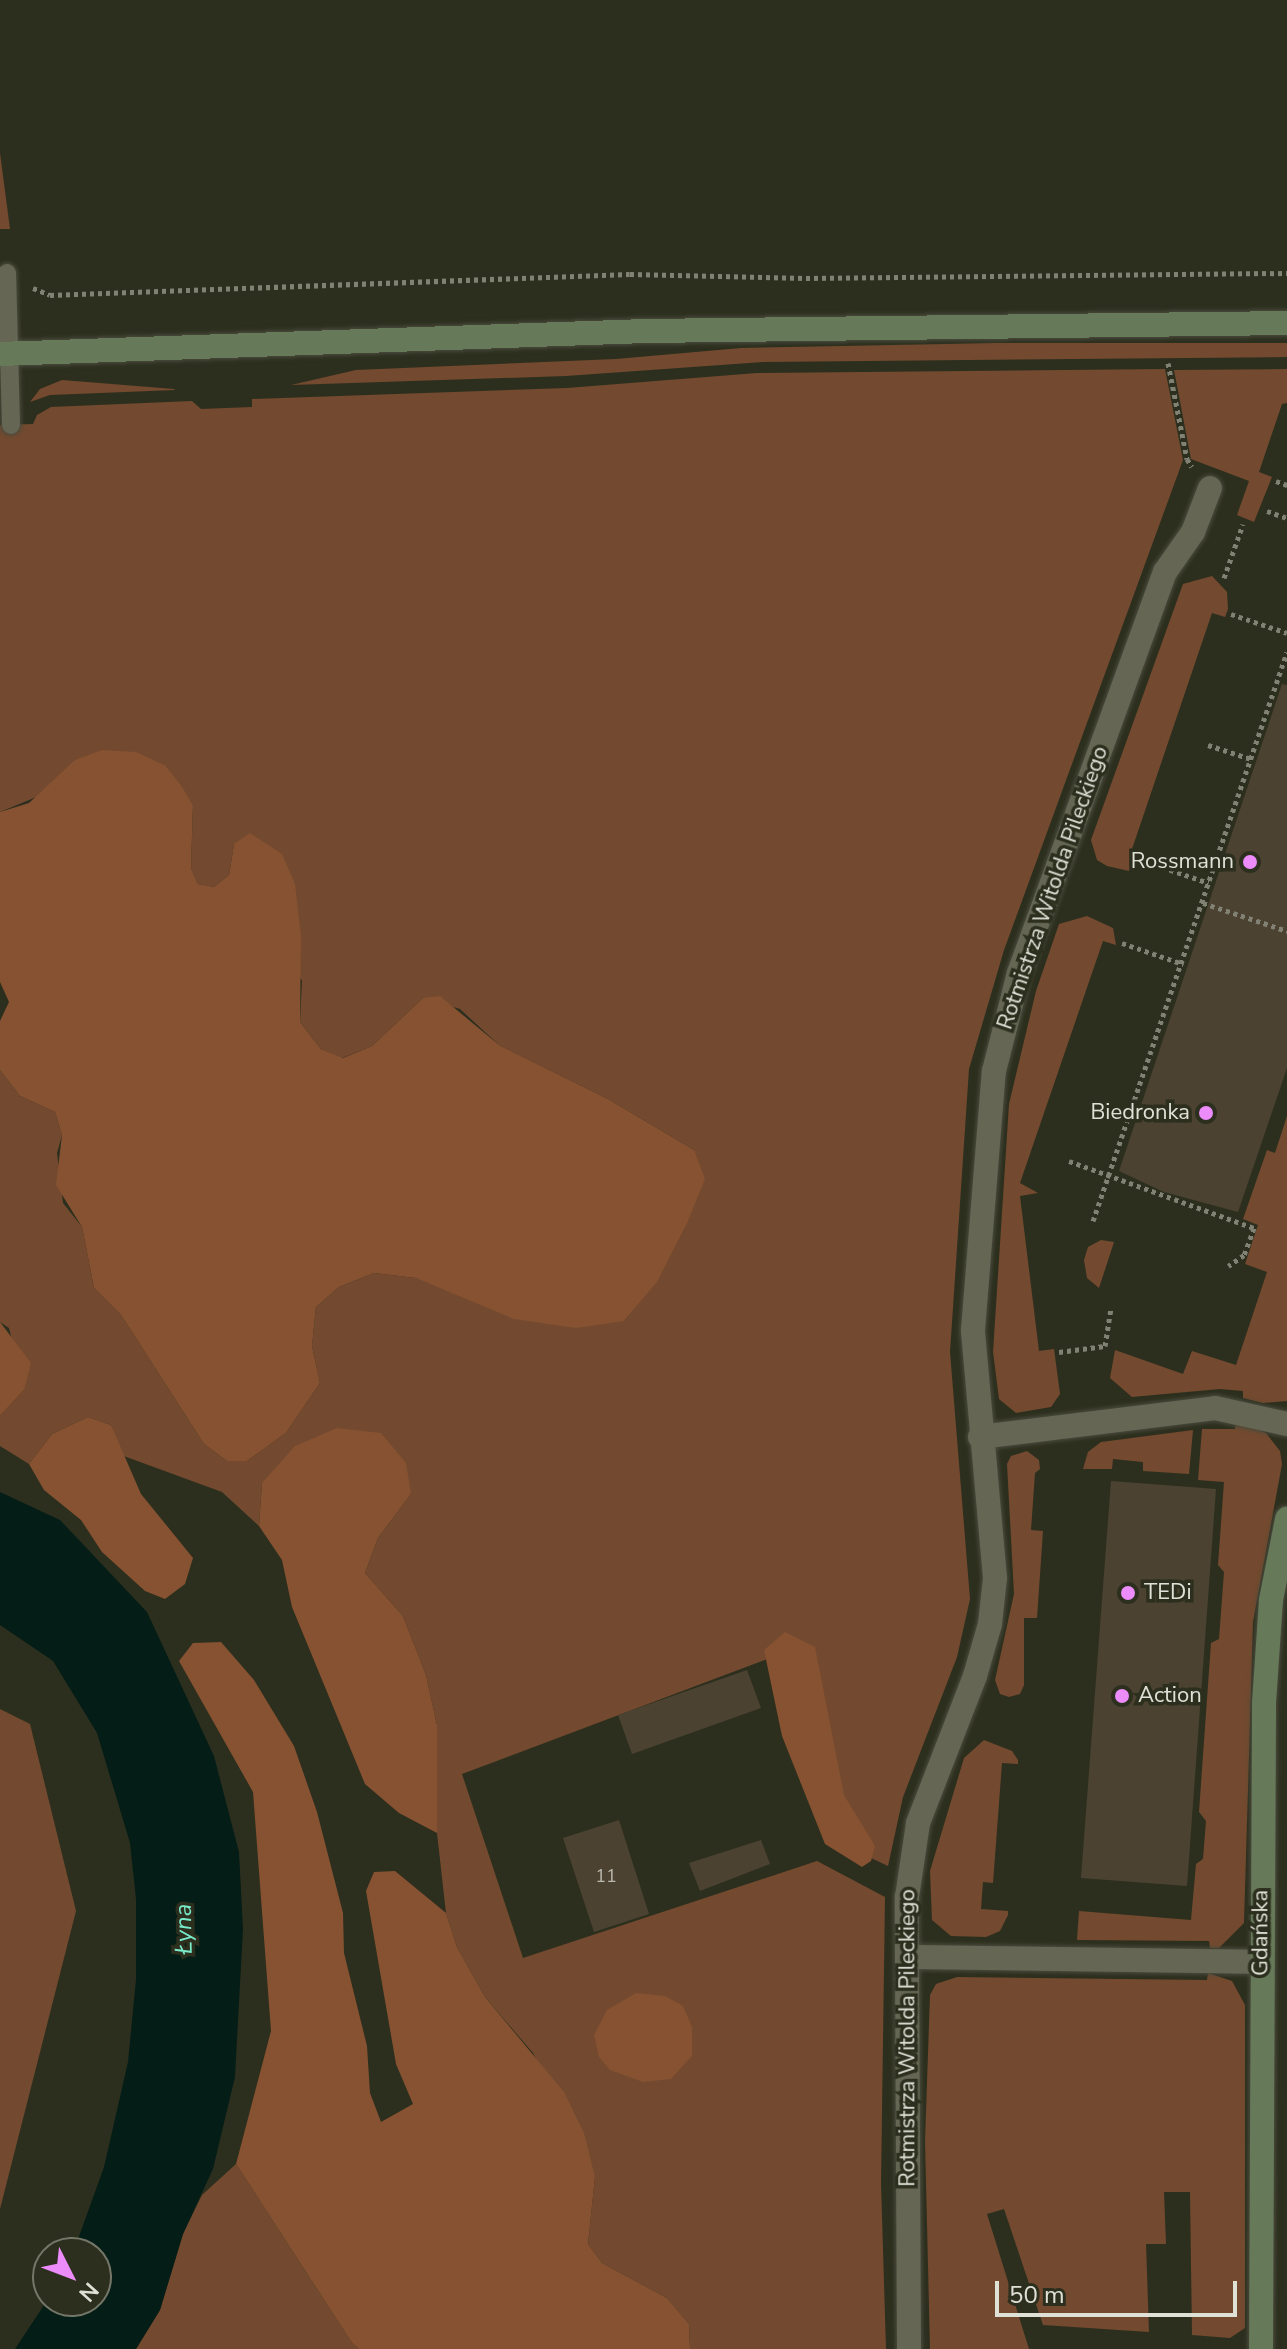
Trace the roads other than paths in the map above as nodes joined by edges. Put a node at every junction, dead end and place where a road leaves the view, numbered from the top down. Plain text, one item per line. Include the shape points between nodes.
1 (7, 280) road end
2 (1287, 323) edge
3 (5, 354) edge
4 (11, 425) dead end
5 (1210, 488) road end
6 (1287, 1424) edge
7 (980, 1437) junction
8 (1287, 1519) edge
9 (909, 1957) junction
10 (1260, 1962) junction
11 (909, 2349) edge
12 (1261, 2349) edge

1 - 3 lane
2 - 3 main road via 676,330
3 - 4 lane
5 - 7 street, Rotmistrza Witolda Pileckiego via 1193,532 1165,572 1002,1034 985,1127 975,1267
6 - 7 street via 1215,1408
7 - 9 street, Rotmistrza Witolda Pileckiego via 994,1543 990,1624 918,1823 907,1897
8 - 10 main road, Gdańska via 1268,1636
9 - 10 street
9 - 11 street, Rotmistrza Witolda Pileckiego
10 - 12 main road, Gdańska

